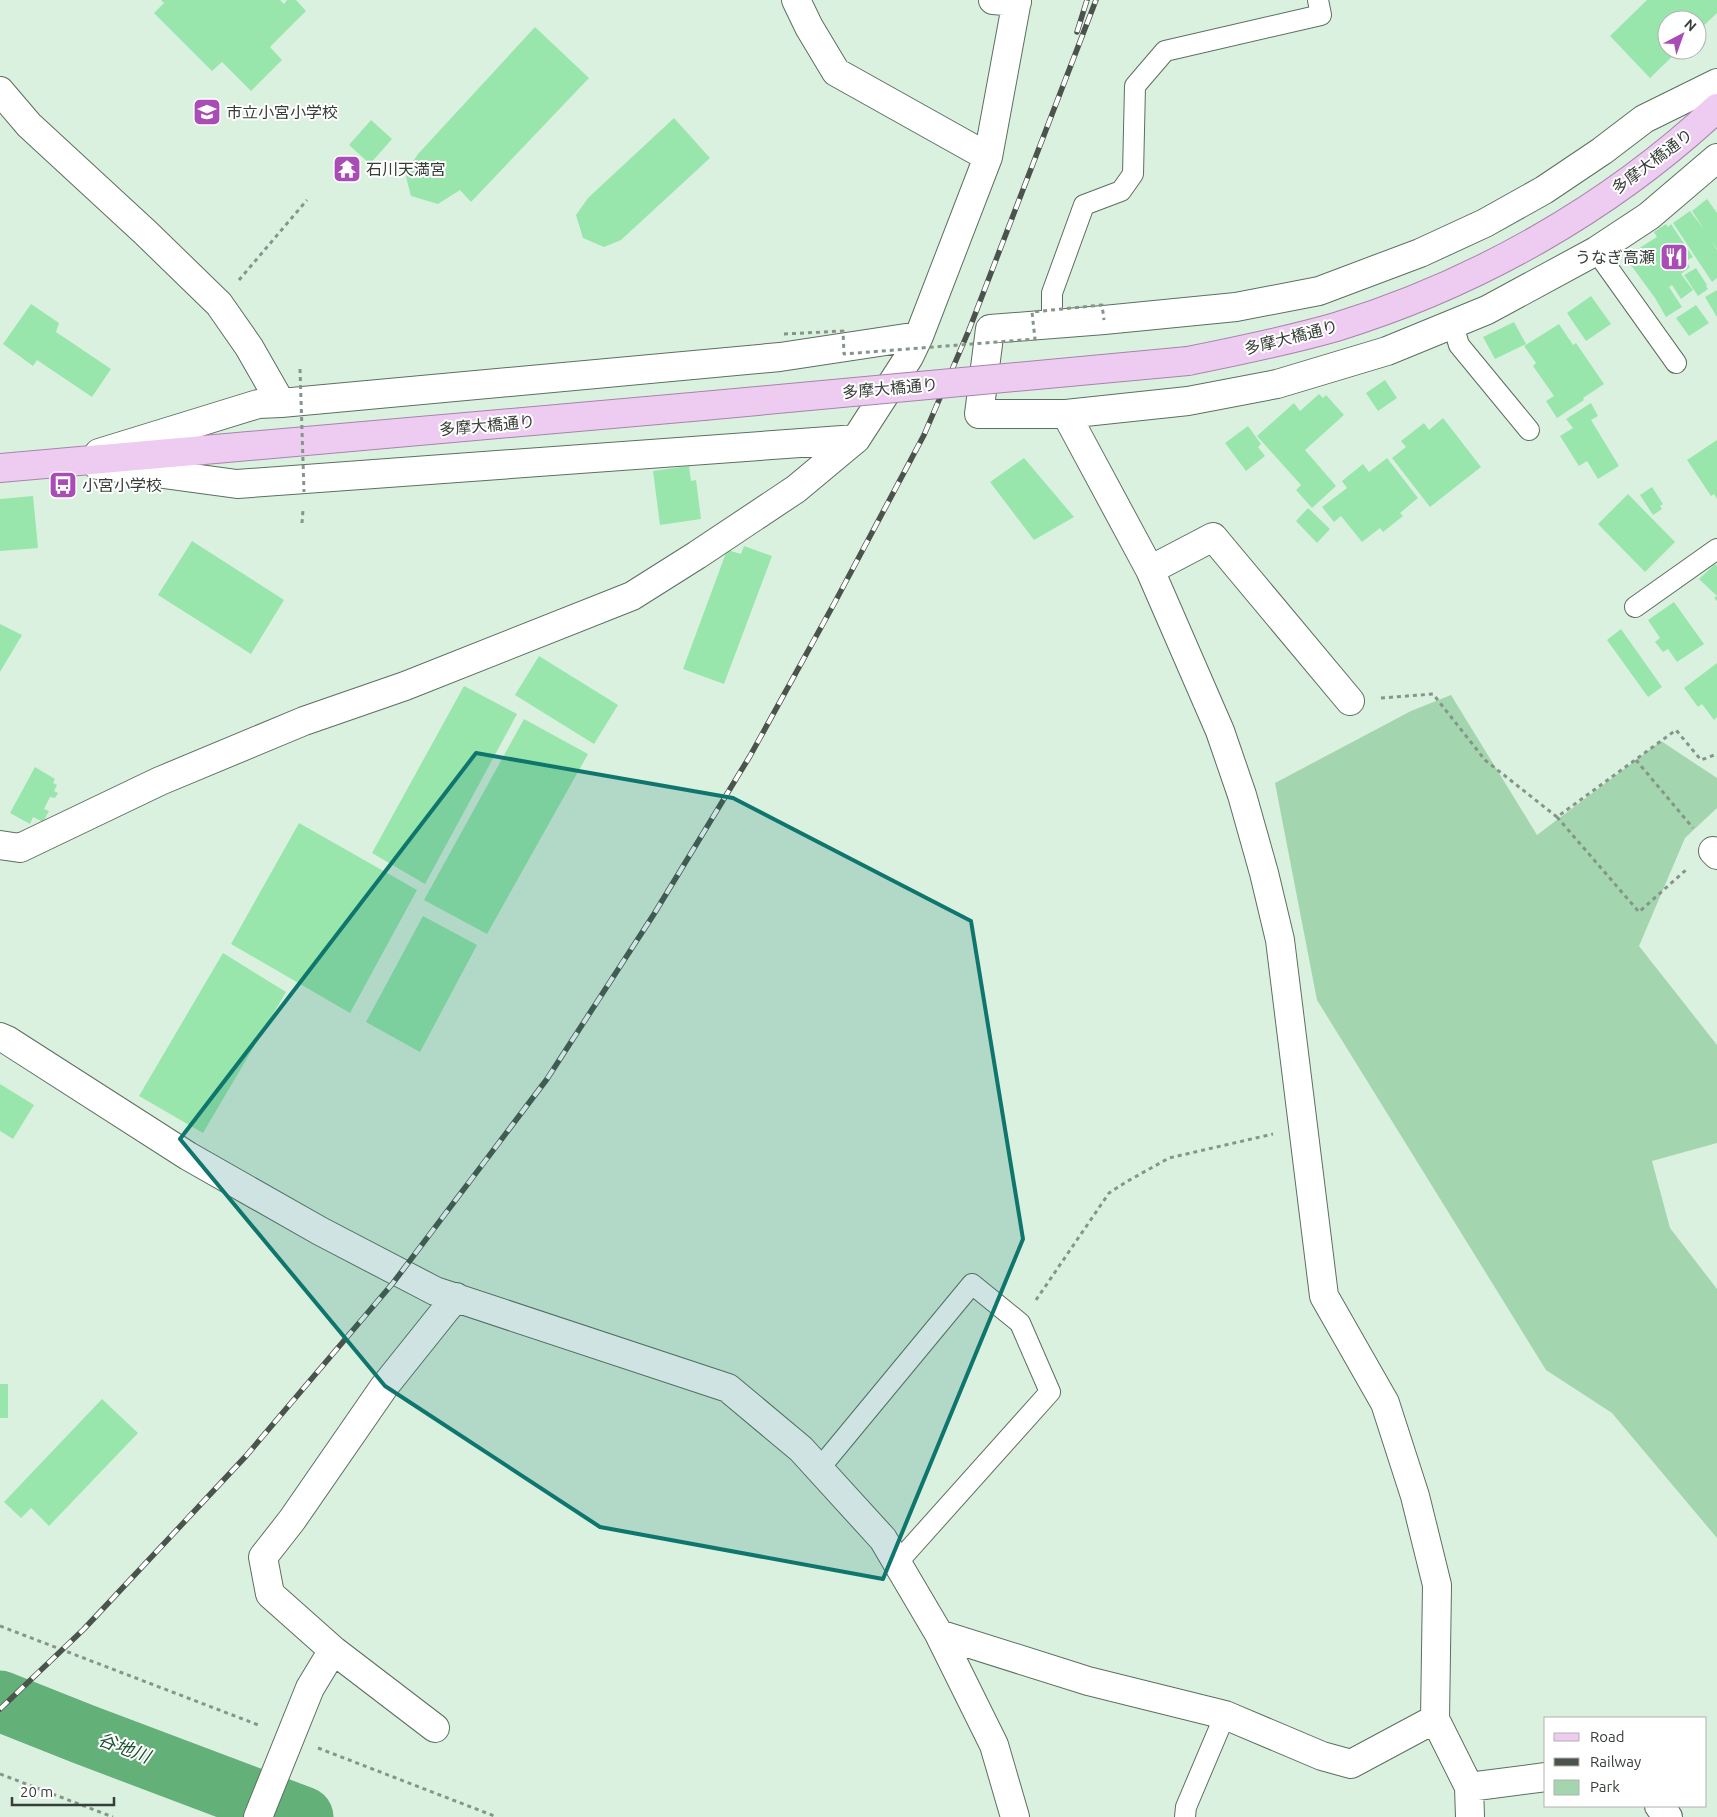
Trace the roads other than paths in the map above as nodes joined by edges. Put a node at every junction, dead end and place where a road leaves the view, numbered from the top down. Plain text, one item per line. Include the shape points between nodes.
1 (796, 0) edge
2 (1318, 0) edge
3 (1009, 1) edge
4 (1717, 84) edge
5 (0, 91) edge
6 (1717, 108) edge
7 (988, 157) junction
8 (1717, 158) edge
9 (1596, 251) junction
10 (1052, 324) junction
11 (1453, 325) junction
12 (919, 336) junction
13 (1676, 363) dead end
14 (281, 403) junction
15 (1066, 414) junction
16 (1529, 430) dead end
17 (856, 439) junction
18 (73, 461) junction
19 (0, 468) edge
20 (1717, 549) edge
21 (1150, 570) junction
22 (1636, 607) dead end
23 (1350, 700) road end
24 (0, 845) edge
25 (0, 1037) edge
26 (456, 1297) junction
27 (819, 1469) junction
28 (897, 1563) junction
29 (939, 1634) junction
30 (333, 1650) junction
31 (1224, 1715) junction
32 (1435, 1719) junction
33 (435, 1728) dead end
34 (1544, 1777) edge
35 (1469, 1787) junction
36 (1660, 1807) edge
37 (258, 1817) edge
38 (1015, 1817) edge
39 (1185, 1817) edge
40 (1470, 1817) edge
41 (1668, 1817) edge

1 - 7 street via 836,72
2 - 10 lane via 1321,15 1165,51 1135,86 1133,174 1121,191 1084,205 1052,293
3 - 7 street
4 - 10 street via 1644,119 1544,190 1484,223 1420,253 1319,291 1236,307
5 - 14 street via 29,125 219,304 249,347
6 - 18 main road, 多摩大橋通り, bridge via 1663,154 1595,204 1530,244 1467,276 1386,309 1292,339 1188,361
7 - 12 street
8 - 9 street via 1649,216
9 - 11 street
9 - 13 lane
10 - 15 street via 990,329 979,414
11 - 15 street via 1387,351 1277,384 1188,401
11 - 16 lane via 1459,345
12 - 14 street via 780,357
12 - 17 street
14 - 18 street via 258,404
15 - 21 street
17 - 18 street via 237,484
17 - 24 street via 796,489 632,596 405,686 304,721 160,782 20,848
18 - 19 main road, 多摩大橋通り
20 - 22 lane
21 - 23 street via 1213,537
21 - 32 street via 1220,731 1264,873 1280,940 1324,1296 1385,1403 1415,1496 1437,1585
25 - 26 street via 196,1160 320,1231
26 - 27 street via 728,1388 801,1449
26 - 30 street via 384,1387 263,1557 270,1594
27 - 28 street via 883,1539
27 - 28 lane via 972,1284 1020,1323 1050,1392
28 - 29 street
29 - 31 street via 1088,1681
29 - 38 street via 994,1745
30 - 33 street
30 - 37 street via 310,1688
31 - 32 street via 1322,1756 1351,1764
31 - 39 lane via 1186,1807
32 - 35 street
34 - 35 street
35 - 40 street
36 - 41 street

